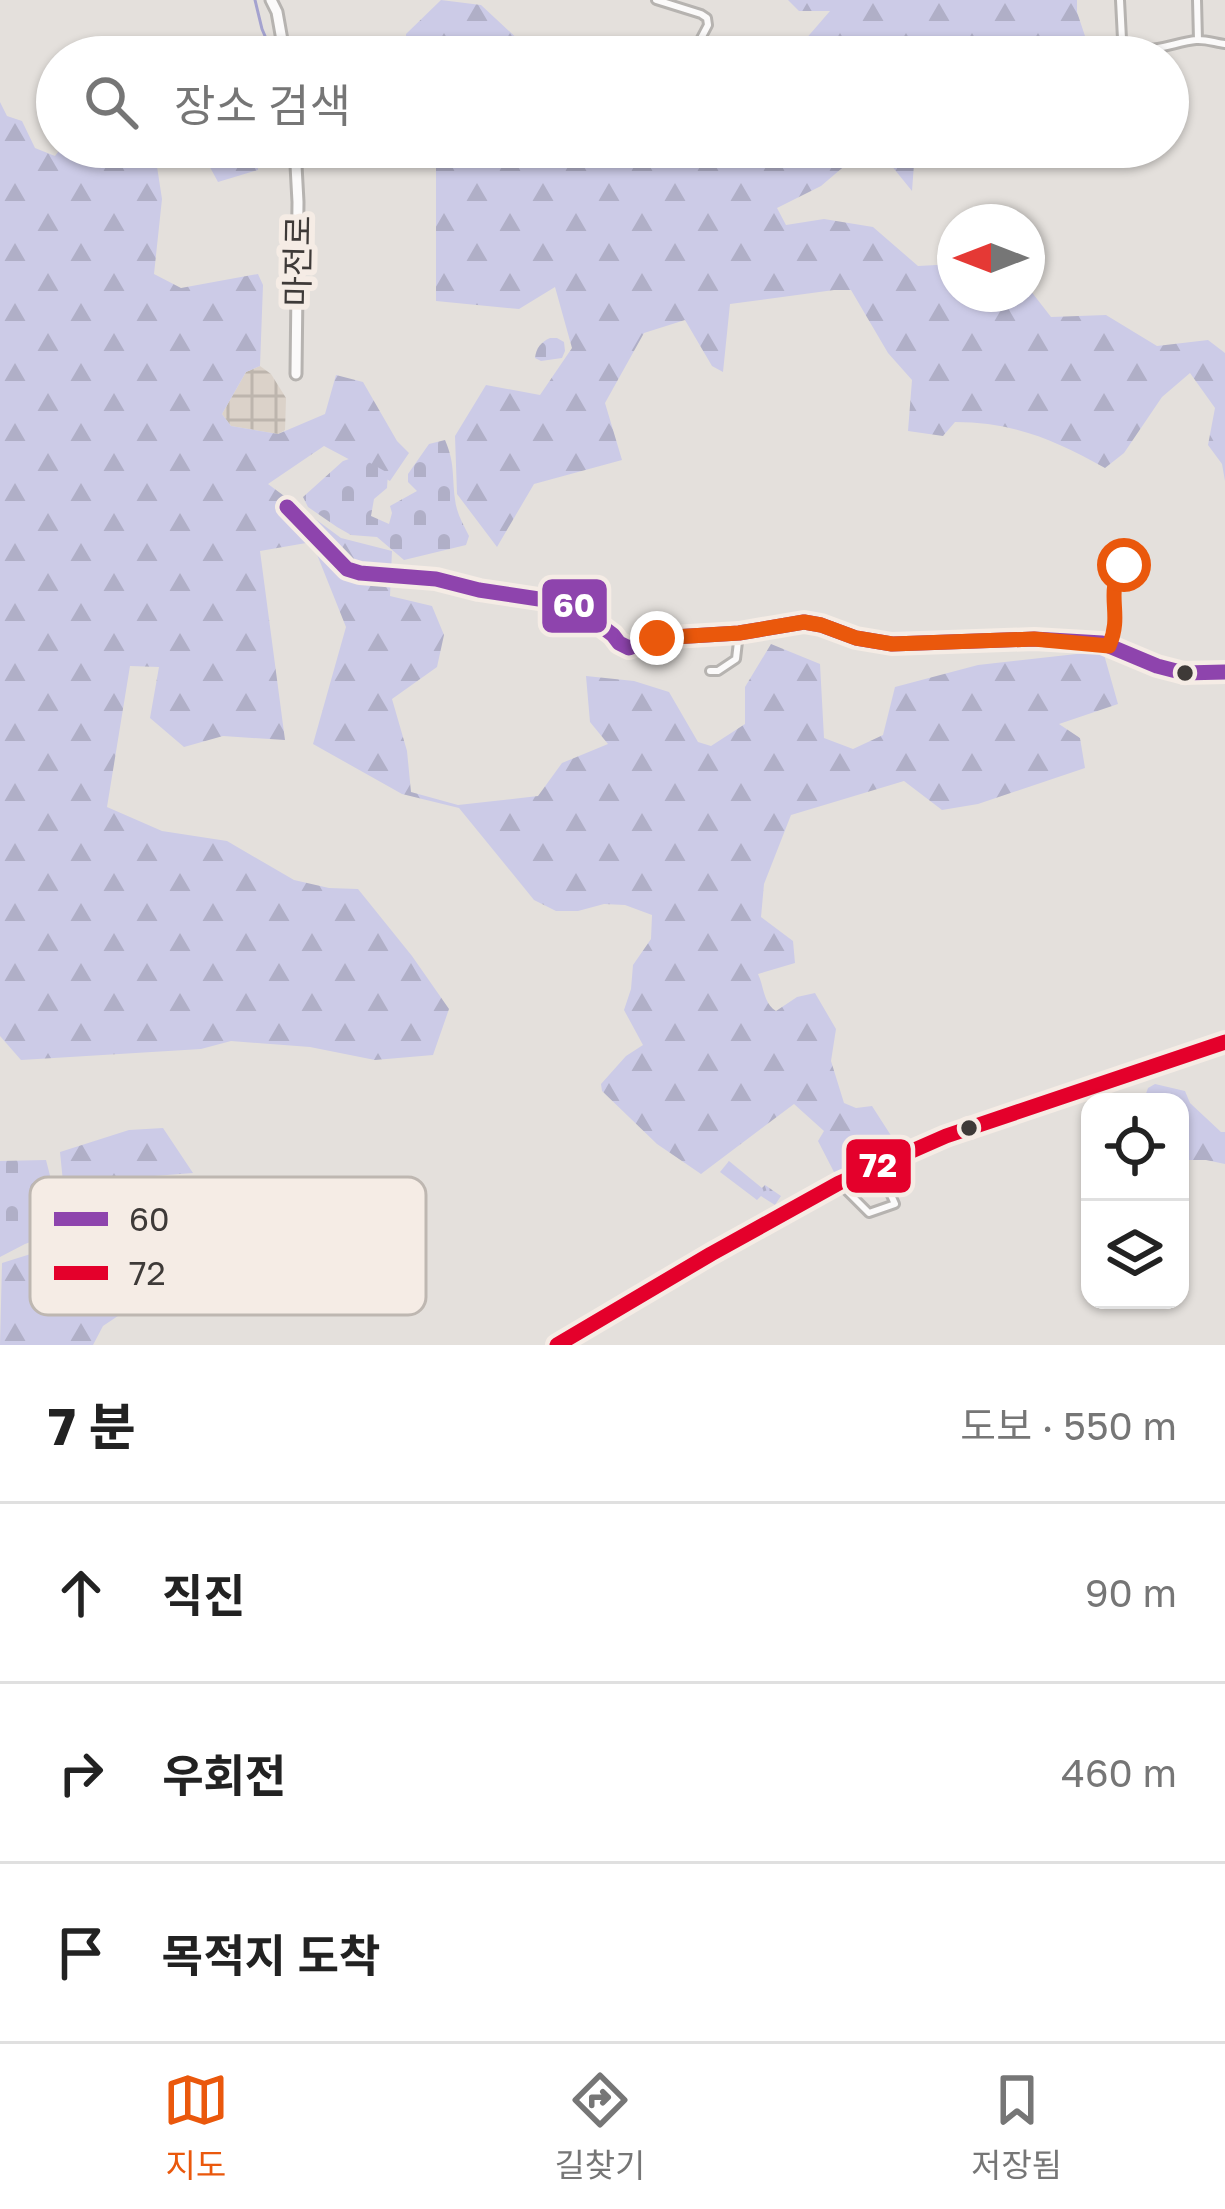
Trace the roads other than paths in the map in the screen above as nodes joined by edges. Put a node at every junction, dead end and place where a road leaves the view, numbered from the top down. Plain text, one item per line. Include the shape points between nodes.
1 (271, 0) edge
2 (656, 0) edge
3 (1120, 0) edge
4 (1197, 0) edge
5 (281, 36) edge
6 (702, 36) edge
7 (1122, 36) edge
8 (1198, 40) junction
9 (1189, 42) edge
10 (1225, 44) edge
11 (296, 168) edge
12 (296, 374) dead end
13 (287, 507) dead end
14 (1141, 554) dead end
15 (739, 633) junction
16 (1109, 646) junction
17 (710, 671) dead end
18 (1225, 671) edge
19 (1225, 1040) edge
20 (889, 1161) junction
21 (839, 1183) junction
22 (557, 1345) edge

1 - 5 main road
2 - 6 street via 701,14 708,25
3 - 7 street
4 - 8 street
8 - 9 street
8 - 10 street
11 - 12 main road, 마전로
13 - 15 street via 347,569 572,604 624,647
14 - 16 street via 1114,582 1118,621
15 - 16 street via 804,622 892,644 1034,639
15 - 17 street via 736,659
16 - 18 street via 1184,673
19 - 20 main road
20 - 21 main road
20 - 21 street via 886,1184 895,1204 876,1213
21 - 22 main road

